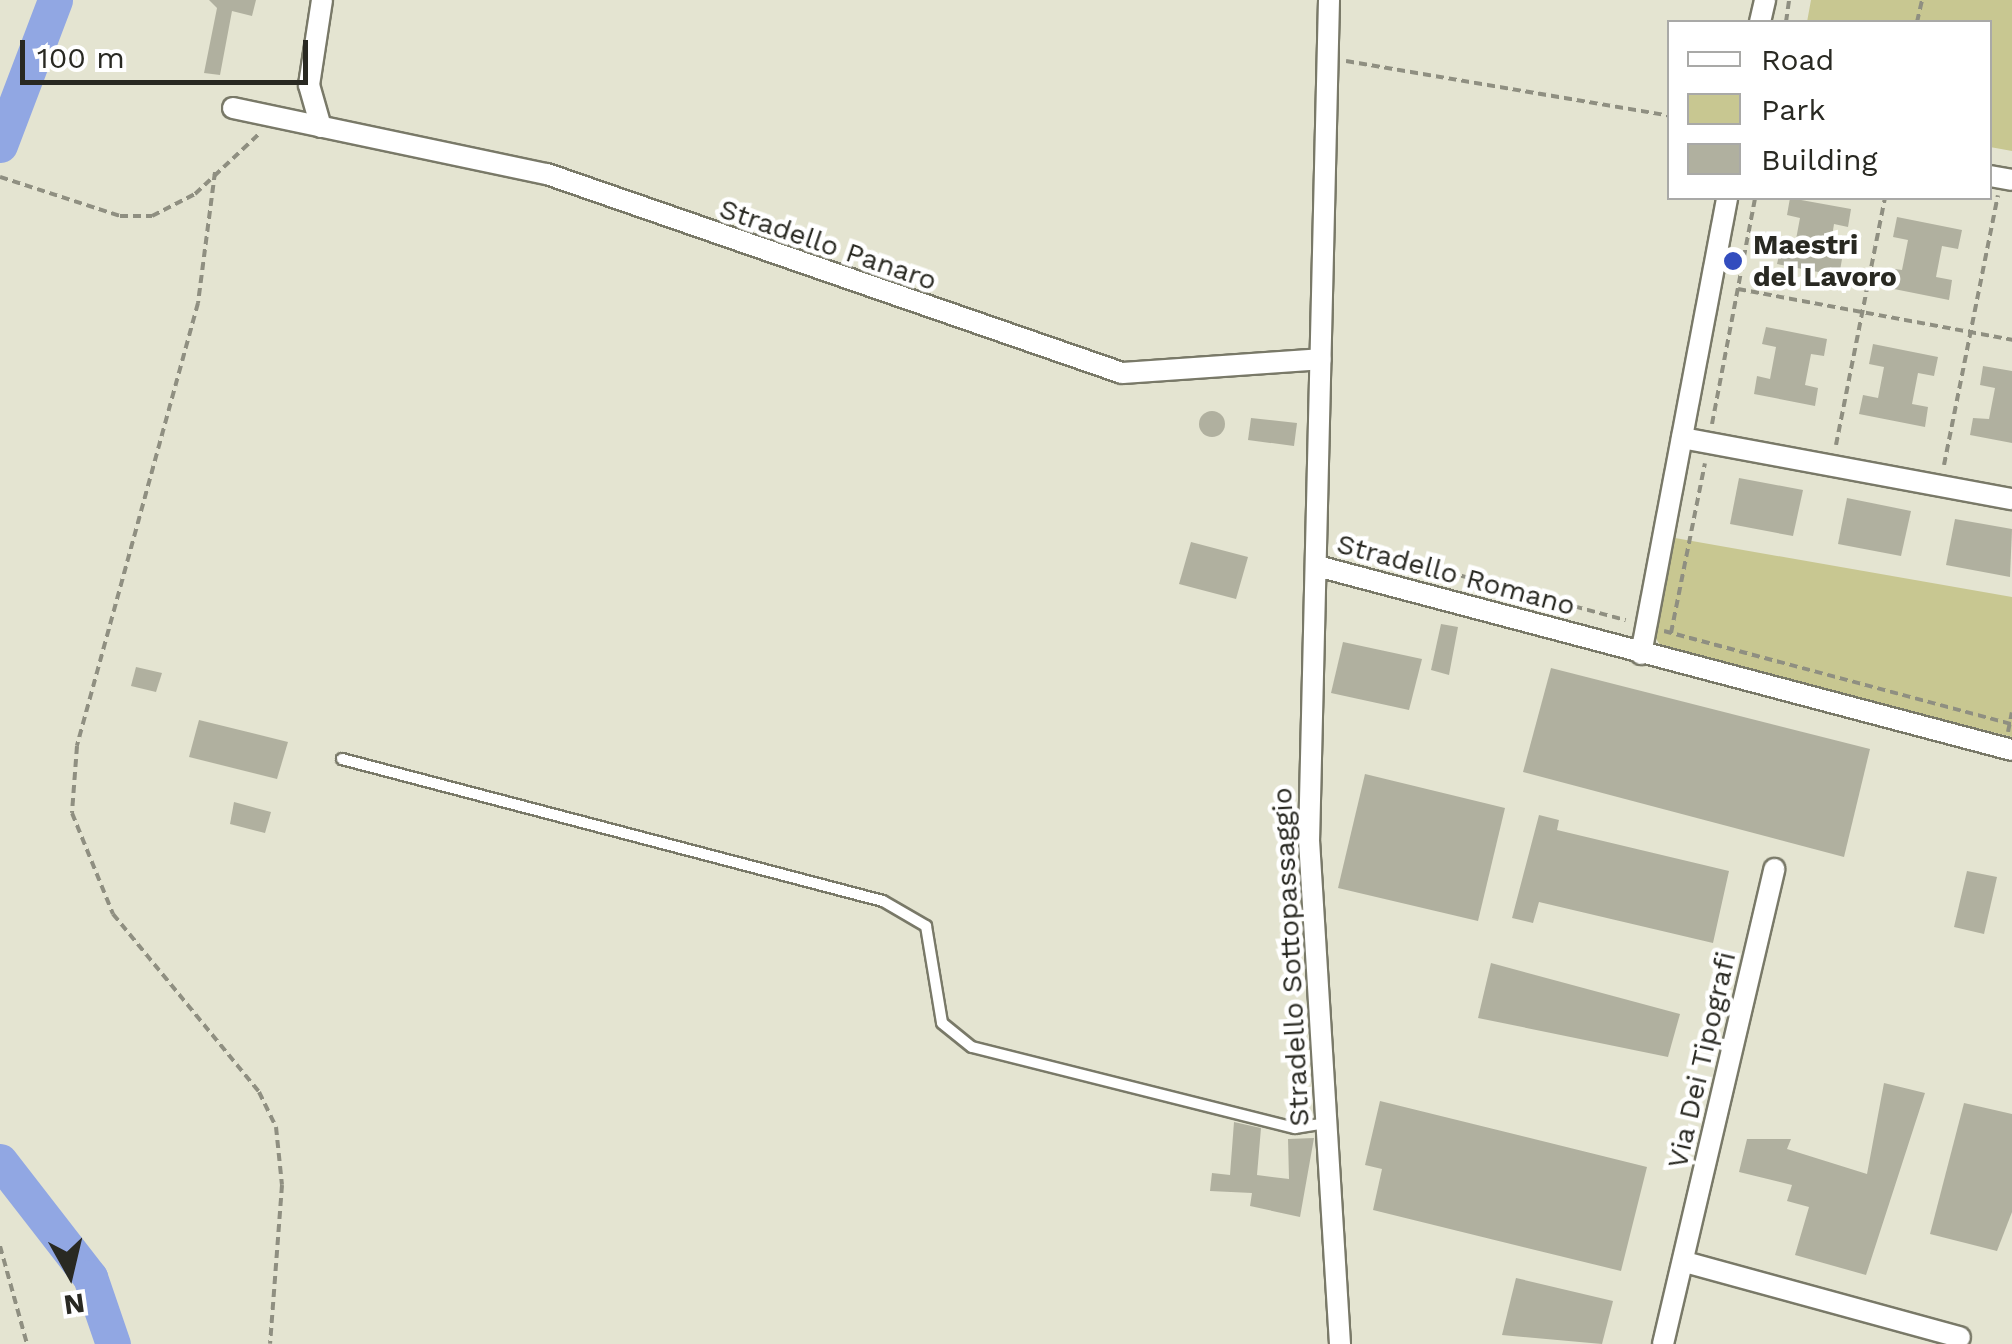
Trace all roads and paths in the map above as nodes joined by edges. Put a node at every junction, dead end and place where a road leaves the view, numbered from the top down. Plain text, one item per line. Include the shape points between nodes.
1 (322, 0) edge
2 (1329, 0) edge
3 (1327, 58) junction
4 (234, 108) dead end
5 (1667, 115) edge
6 (321, 127) junction
7 (274, 130) dead end
8 (214, 172) junction
9 (0, 177) edge
10 (2001, 178) edge
11 (1727, 200) edge
12 (1755, 200) edge
13 (1885, 200) edge
14 (1738, 289) junction
15 (1862, 312) junction
16 (1971, 332) junction
17 (2012, 340) edge
18 (1321, 359) junction
19 (1682, 438) junction
20 (1708, 443) junction
21 (1832, 464) junction
22 (1940, 484) junction
23 (2012, 499) edge
24 (1314, 536) junction
25 (1317, 566) junction
26 (1646, 625) junction
27 (1671, 633) junction
28 (1641, 654) junction
29 (2012, 712) edge
30 (2011, 724) edge
31 (2012, 750) edge
32 (342, 759) dead end
33 (1774, 869) dead end
34 (1327, 1123) junction
35 (0, 1246) edge
36 (1685, 1262) junction
37 (1960, 1337) dead end
38 (27, 1344) edge
39 (270, 1344) edge
40 (1340, 1344) edge
41 (1663, 1344) edge

1 - 6 street via 308,85
2 - 3 street, Stradello Romano
3 - 5 path
3 - 18 street, Stradello Romano
4 - 6 street, Stradello Panaro
6 - 18 street, Stradello Panaro via 547,174 1122,373
7 - 8 path via 252,136
8 - 9 path via 176,206 120,216
8 - 39 path via 198,303 76,746 72,813 113,914 259,1092 276,1127 282,1185
10 - 16 path
11 - 19 street
12 - 14 path
13 - 15 path
14 - 15 path
14 - 20 path
15 - 16 path
15 - 21 path
16 - 17 path
16 - 22 path
18 - 24 street, Stradello Romano
19 - 20 street
19 - 26 street
20 - 21 street
20 - 27 path
21 - 22 street
22 - 23 street
24 - 25 street, Stradello Romano
24 - 26 path
25 - 28 street, Stradello Romano
25 - 34 street, Stradello Sottopassaggio via 1309,840
26 - 27 path
26 - 28 street
27 - 30 path
28 - 31 street, Stradello Romano
29 - 30 path
32 - 34 lane via 882,900 926,926 942,1024 972,1047 1296,1128
33 - 36 street, Via Dei Tipografi
34 - 40 street, Stradello Sottopassaggio
35 - 38 path
36 - 37 street
36 - 41 street, Via Dei Tipografi

